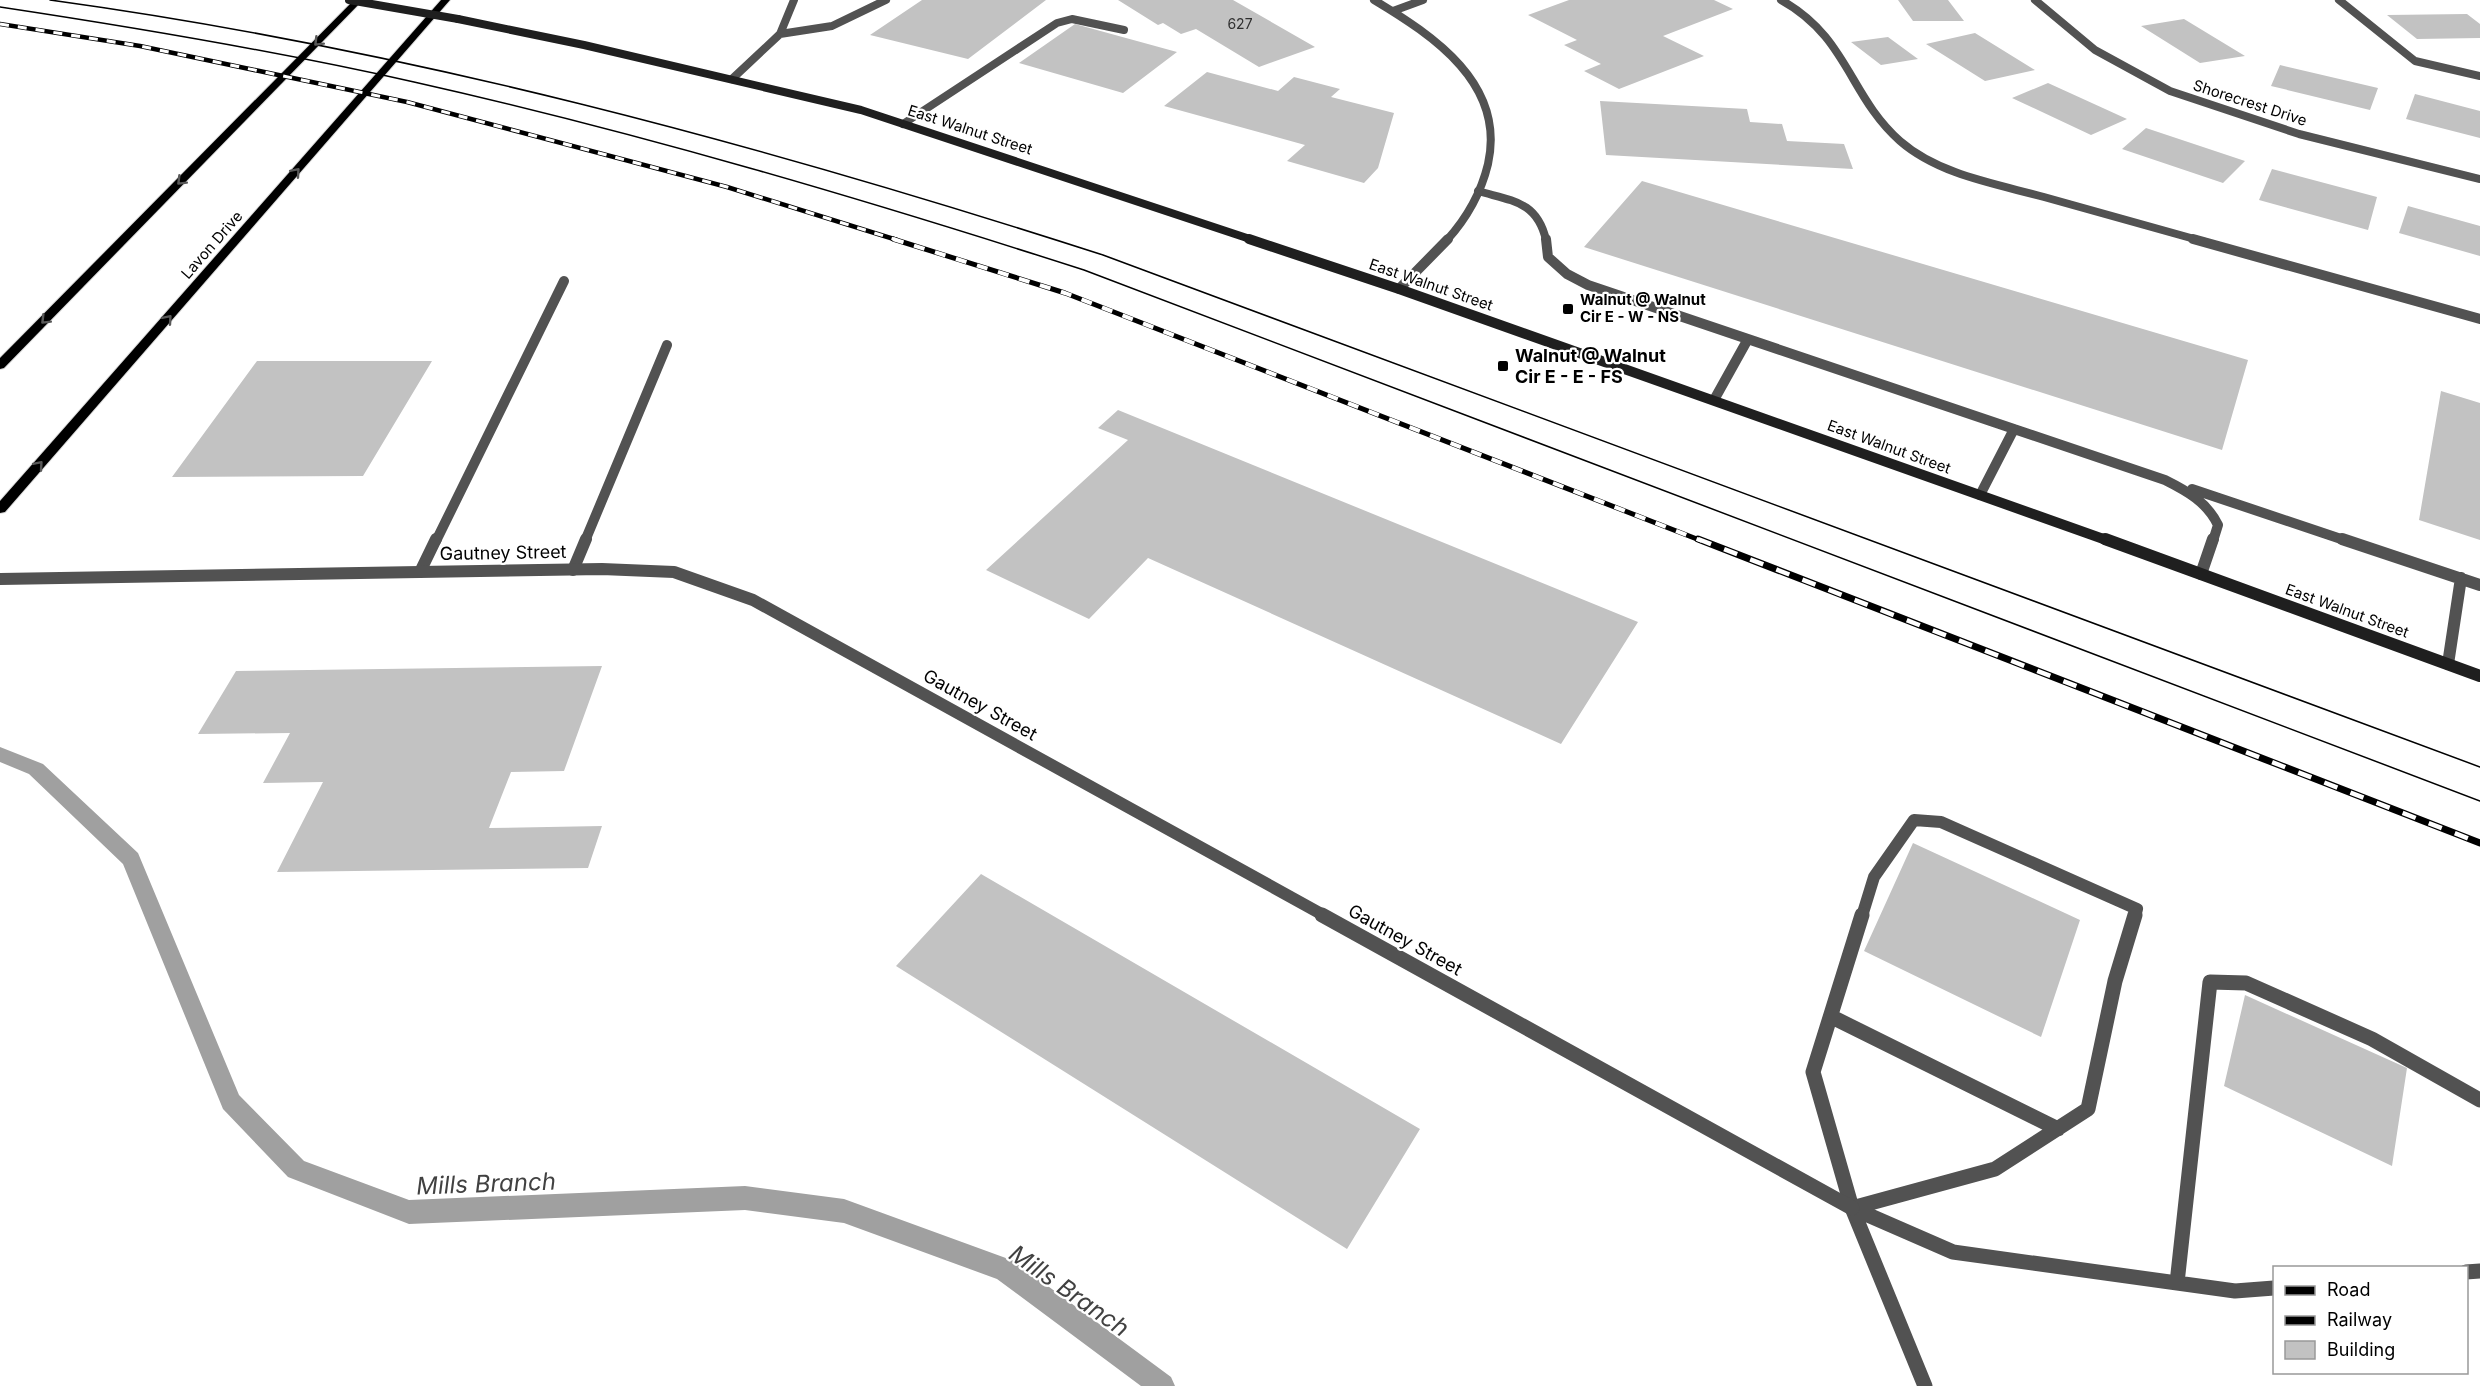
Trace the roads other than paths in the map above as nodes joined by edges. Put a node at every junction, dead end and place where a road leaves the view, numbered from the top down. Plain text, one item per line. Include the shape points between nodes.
1 (349, 0) edge
2 (359, 0) edge
3 (446, 0) edge
4 (794, 0) edge
5 (886, 0) edge
6 (1374, 0) edge
7 (1423, 0) edge
8 (1781, 0) edge
9 (2036, 0) edge
10 (2338, 0) edge
11 (1394, 11) junction
12 (1124, 30) dead end
13 (780, 34) junction
14 (2480, 76) edge
15 (732, 79) junction
16 (903, 124) junction
17 (2480, 179) edge
18 (1478, 191) junction
19 (564, 281) dead end
20 (1399, 289) junction
21 (2480, 319) edge
22 (1748, 339) junction
23 (667, 345) dead end
24 (0, 365) edge
25 (1714, 400) junction
26 (2014, 429) junction
27 (2165, 480) junction
28 (1980, 495) junction
29 (0, 509) edge
30 (573, 570) junction
31 (420, 572) junction
32 (2201, 574) junction
33 (2461, 578) junction
34 (0, 579) edge
35 (2480, 585) edge
36 (2448, 664) junction
37 (2480, 676) edge
38 (1832, 1017) junction
39 (2480, 1100) edge
40 (2058, 1129) junction
41 (1852, 1208) junction
42 (2177, 1282) junction
43 (2273, 1288) edge
44 (1925, 1386) edge

1 - 15 street, East Walnut Street, bridge via 458,19
2 -> 24 main road
29 -> 3 main road, Lavon Drive
4 - 13 street
5 - 13 street via 832,26
6 - 11 street
7 - 11 street
8 - 21 street via 1806,13 1820,26 1897,138 1941,166
9 - 17 street, Shorecrest Drive via 2095,50 2170,91 2299,134
10 - 14 street via 2415,61
11 - 18 street via 1435,38 1466,69 1487,106 1492,135 1487,175
12 - 16 street via 1072,19 1058,23
13 - 15 street
15 - 16 street, East Walnut Street
16 - 20 street, East Walnut Street
18 - 20 street via 1464,219
18 - 22 street via 1529,207 1541,218 1548,257 1566,274
19 - 31 street
20 - 25 street, East Walnut Street
22 - 25 street
22 - 26 street
23 - 30 street
25 - 28 street, East Walnut Street
26 - 27 street
26 - 28 street
27 - 32 street via 2212,510 2218,525
27 - 33 street
28 - 32 street, East Walnut Street
30 - 31 street, Gautney Street
30 - 41 street, Gautney Street via 674,572 753,600
31 - 34 street, Gautney Street
32 - 36 street, East Walnut Street
33 - 35 street
33 - 36 street
36 - 37 street, East Walnut Street
38 - 40 street
38 - 40 street via 1874,877 1914,820 1941,822 2138,909 2115,981 2088,1109
38 - 41 street via 1813,1072
39 - 42 street via 2372,1039 2246,983 2210,982
40 - 41 street via 1995,1168
41 - 42 street, Gautney Street via 1953,1252
41 - 44 street
42 - 43 street, Gautney Street via 2235,1291

